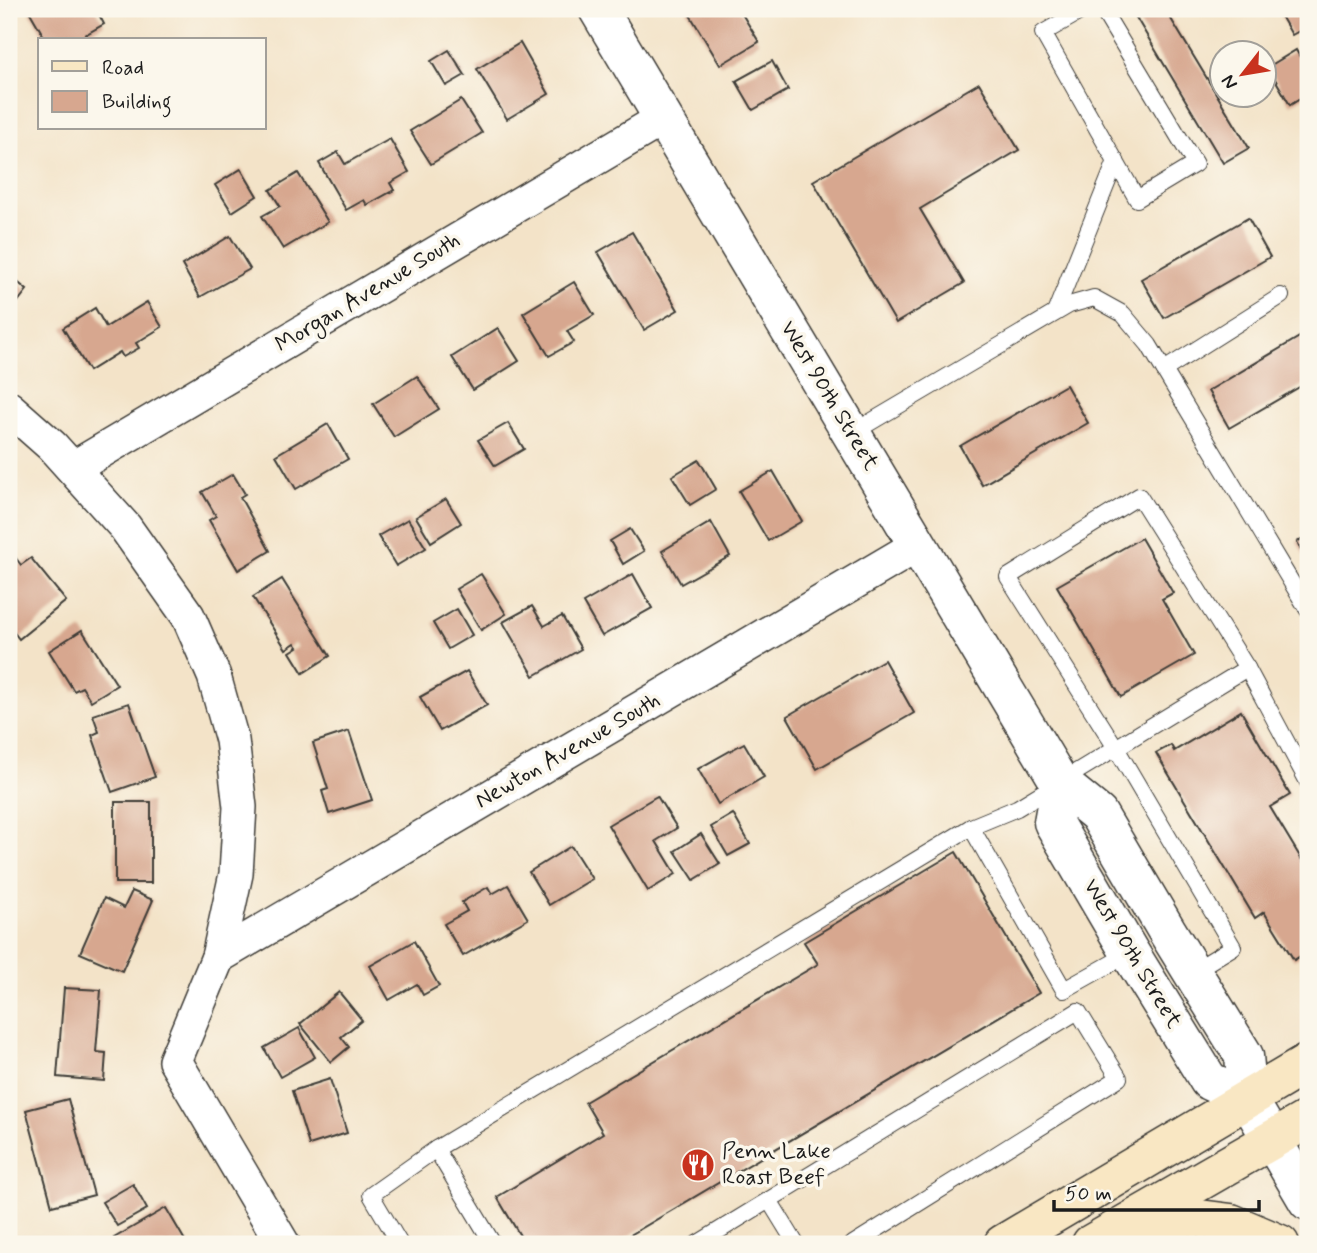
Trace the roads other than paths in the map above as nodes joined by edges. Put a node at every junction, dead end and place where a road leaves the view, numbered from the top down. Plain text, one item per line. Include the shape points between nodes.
1 (598, 9) edge
2 (1085, 9) edge
3 (1102, 9) edge
4 (664, 118) junction
5 (1116, 161) junction
6 (1282, 296) dead end
7 (1055, 313) junction
8 (1164, 370) junction
9 (9, 408) edge
10 (852, 433) junction
11 (73, 468) junction
12 (918, 545) junction
13 (1308, 610) edge
14 (1247, 668) junction
15 (1116, 748) junction
16 (1308, 782) edge
17 (1060, 783) junction
18 (971, 827) junction
19 (1130, 953) junction
20 (218, 957) junction
21 (1192, 972) junction
22 (1064, 990) junction
23 (1078, 1011) junction
24 (1308, 1063) edge
25 (1248, 1099) junction
26 (1308, 1119) edge
27 (1274, 1140) junction
28 (436, 1149) junction
29 (769, 1199) junction
30 (1308, 1201) edge
31 (283, 1244) edge
32 (400, 1244) edge
33 (493, 1244) edge
34 (697, 1244) edge
35 (796, 1244) edge
36 (853, 1244) edge
37 (1003, 1244) edge
38 (1092, 1244) edge
39 (1280, 1244) edge

1 - 4 street, West 90th Street
2 - 5 lane via 1043,33
3 - 5 lane via 1195,164 1137,199
4 - 10 street, West 90th Street
4 - 11 street, Morgan Avenue South
5 - 7 lane
6 - 8 lane
7 - 8 lane via 1094,298 1123,314
7 - 10 lane
8 - 13 lane
9 - 11 street
10 - 12 street, West 90th Street
11 - 20 street via 125,527 188,616 214,676 232,740 240,807 236,874
12 - 17 street, West 90th Street
12 - 20 street, Newton Avenue South
14 - 15 lane
14 - 15 lane via 1139,496 1008,577
14 - 16 lane
15 - 17 lane
15 - 21 lane via 1233,947
17 - 18 lane
17 - 19 street, West 90th Street via 1053,822
17 - 21 street, West 90th Street via 1098,814
18 - 22 lane
18 - 28 lane
19 - 22 lane
19 - 25 street, West 90th Street via 1209,1081
20 - 31 street via 175,1061
21 - 25 street, West 90th Street via 1244,1056
22 - 23 lane
23 - 29 lane
23 - 36 lane via 1119,1078
24 - 25 main road
25 - 27 street, West 90th Street
25 - 37 main road
26 - 27 main road
27 - 30 street, West 90th Street
27 - 38 main road
28 - 32 lane via 370,1195
28 - 33 lane
29 - 34 lane
29 - 35 lane
38 - 39 main road via 1184,1217 1231,1223

